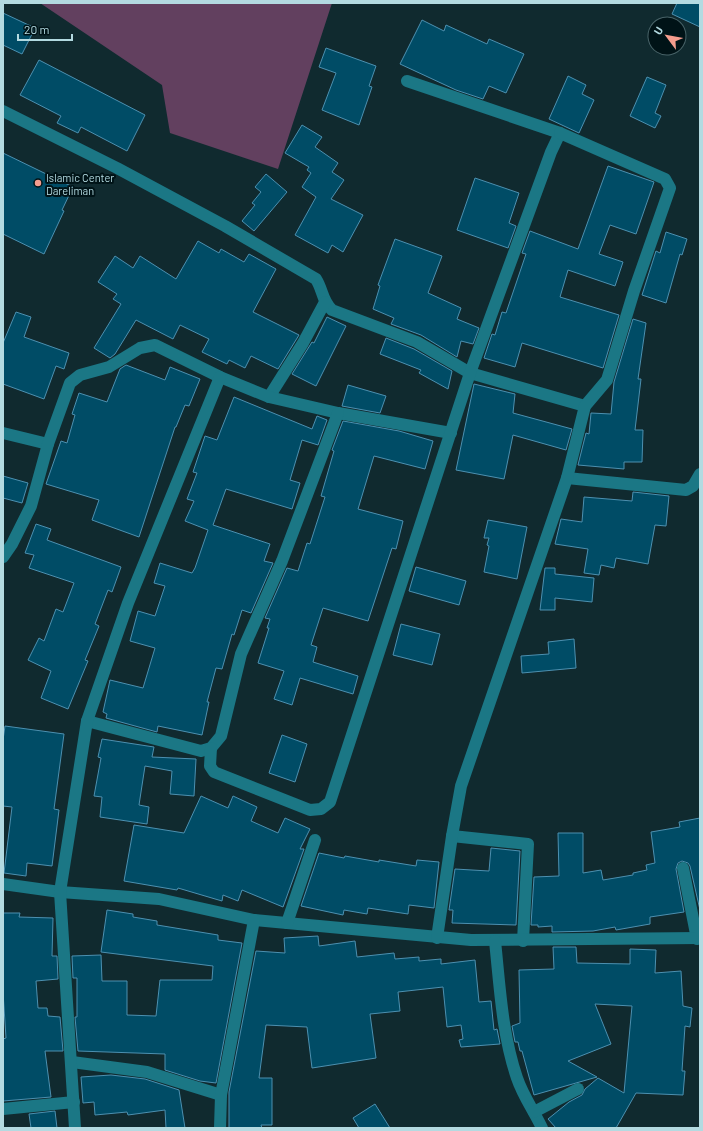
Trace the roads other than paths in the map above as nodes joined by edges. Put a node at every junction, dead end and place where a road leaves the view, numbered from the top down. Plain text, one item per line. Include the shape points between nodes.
1 (407, 80) dead end
2 (3, 111) edge
3 (560, 133) junction
4 (325, 302) junction
5 (470, 373) junction
6 (220, 376) junction
7 (269, 397) junction
8 (586, 406) junction
9 (338, 413) junction
10 (3, 433) edge
11 (451, 433) junction
12 (48, 444) junction
13 (700, 474) edge
14 (567, 478) junction
15 (3, 557) edge
16 (87, 721) junction
17 (211, 748) junction
18 (452, 836) junction
19 (314, 840) dead end
20 (683, 868) dead end
21 (3, 884) edge
22 (60, 892) junction
23 (254, 920) junction
24 (287, 923) junction
25 (437, 938) junction
26 (698, 939) edge
27 (496, 941) junction
28 (523, 941) junction
29 (72, 1062) junction
30 (578, 1089) dead end
31 (221, 1095) junction
32 (74, 1102) junction
33 (3, 1109) edge
34 (534, 1112) junction
35 (75, 1128) edge
36 (220, 1128) edge
37 (542, 1128) edge

1 - 3 street
2 - 4 street via 226,226 316,280
3 - 5 street
3 - 8 street via 665,179 670,188 634,291 607,380
4 - 5 street via 332,310 417,342
4 - 7 street
5 - 8 street
5 - 11 street
6 - 7 street
6 - 12 street via 155,345 140,348 109,367 80,375 70,383
6 - 16 street via 128,603
7 - 9 street
8 - 14 street
9 - 11 street
9 - 17 street via 282,561 242,654 221,736
10 - 12 street
11 - 17 street via 330,802 321,809 310,810 214,772 210,766
12 - 15 street via 31,506
13 - 14 street via 693,486 686,490
14 - 18 street via 461,786
16 - 17 street via 201,751
16 - 22 street
18 - 25 street
18 - 28 street via 528,844
19 - 24 street
20 - 26 street
21 - 22 street
22 - 23 street via 159,899
22 - 29 street
23 - 24 street
23 - 31 street
24 - 25 street
25 - 27 street
26 - 28 street
27 - 28 street
27 - 34 street via 508,1046 526,1100
29 - 31 street via 147,1072
29 - 32 street
30 - 34 street
31 - 36 street
32 - 33 street
32 - 35 street
34 - 37 street

